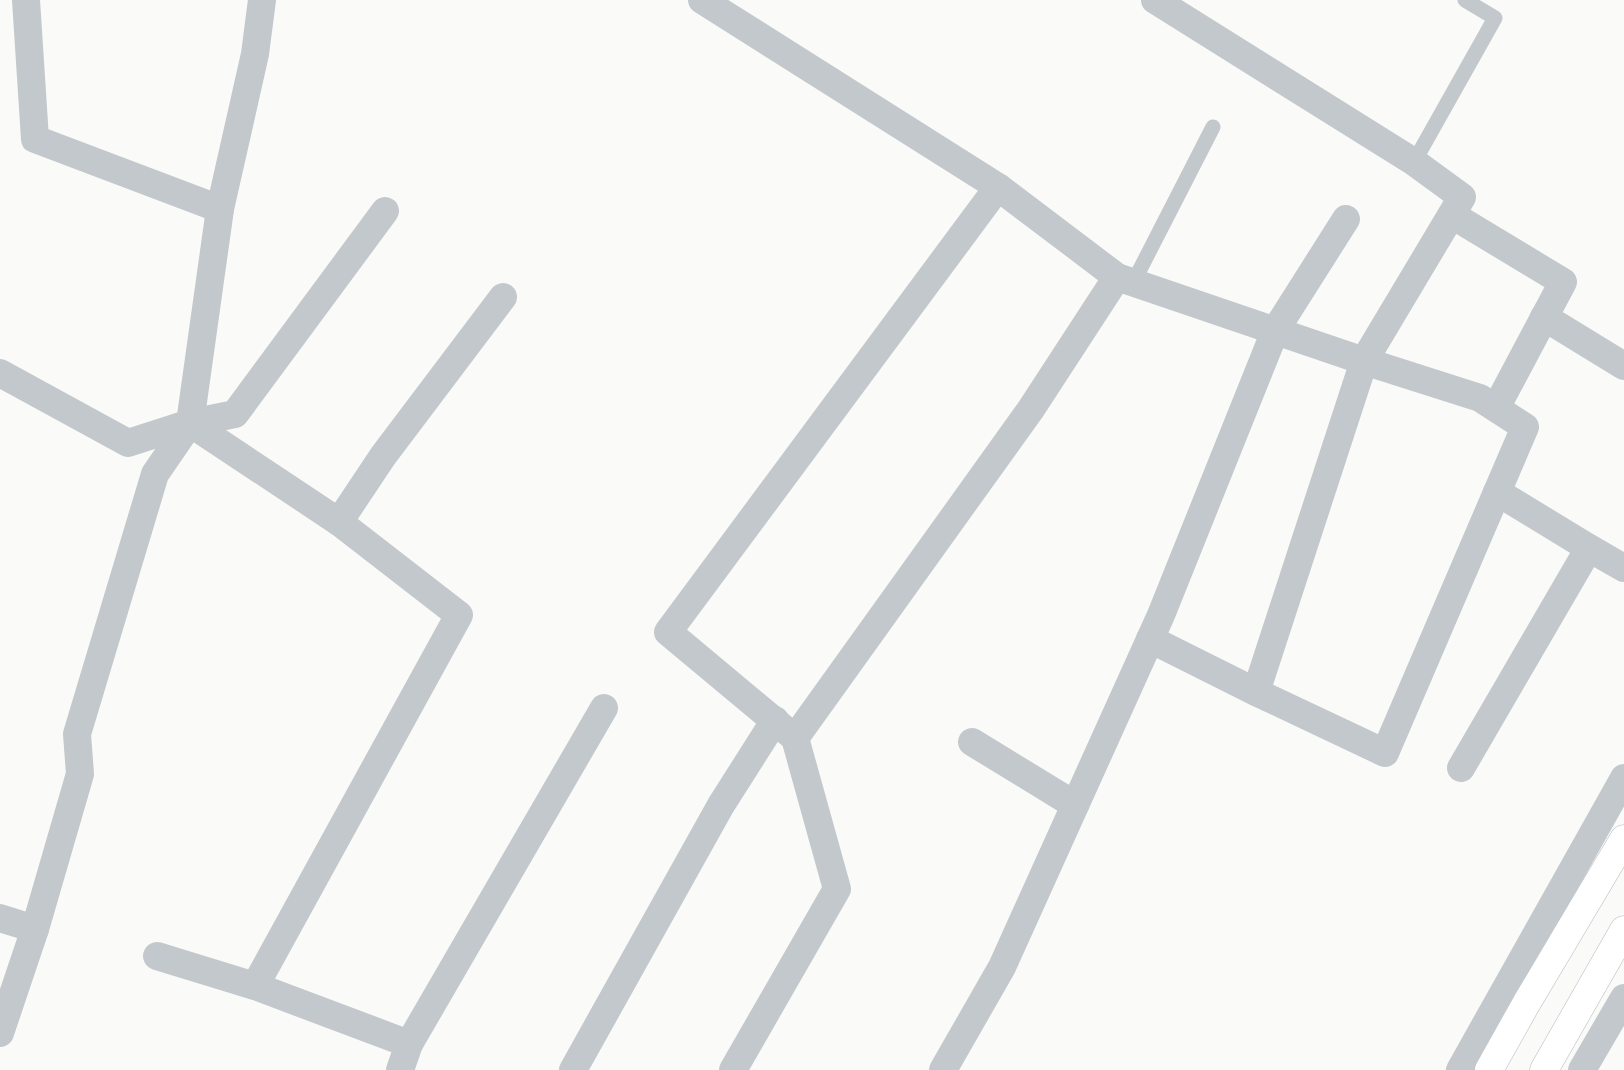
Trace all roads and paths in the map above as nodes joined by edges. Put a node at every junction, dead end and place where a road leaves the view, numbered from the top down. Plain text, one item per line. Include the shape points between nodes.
1 (26, 0) edge
2 (262, 0) edge
3 (702, 0) edge
4 (1155, 0) edge
5 (1465, 0) edge
6 (1213, 127) dead end
7 (1414, 162) junction
8 (998, 187) junction
9 (220, 209) junction
10 (385, 211) dead end
11 (1452, 215) junction
12 (1346, 219) dead end
13 (1125, 280) junction
14 (503, 297) dead end
15 (1544, 317) junction
16 (1275, 331) junction
17 (1364, 361) junction
18 (1624, 366) edge
19 (0, 373) edge
20 (1496, 408) junction
21 (190, 423) junction
22 (1497, 492) junction
23 (339, 522) junction
24 (1589, 548) junction
25 (1624, 568) edge
26 (1150, 639) junction
27 (1256, 692) junction
28 (604, 708) dead end
29 (774, 720) junction
30 (795, 738) junction
31 (972, 742) dead end
32 (1461, 768) dead end
33 (1624, 778) edge
34 (1075, 805) junction
35 (1624, 839) edge
36 (0, 918) edge
37 (35, 929) junction
38 (1624, 930) edge
39 (157, 956) dead end
40 (255, 986) junction
41 (1624, 998) edge
42 (0, 1033) edge
43 (410, 1044) junction
44 (400, 1070) edge
45 (573, 1070) edge
46 (733, 1070) edge
47 (943, 1070) edge
48 (1460, 1070) edge
49 (1489, 1070) edge
50 (1544, 1070) edge
51 (1582, 1070) edge

1 - 9 street via 35,139
2 - 9 street via 255,54
3 - 8 street
4 - 7 street
5 - 7 lane via 1495,18
6 - 13 lane
7 - 11 street via 1462,197
8 - 13 street
8 - 29 street via 668,632
9 - 21 street
10 - 21 street via 235,414
11 - 15 street via 1562,282
11 - 17 street
12 - 16 street
13 - 16 street
13 - 30 street
14 - 23 street via 383,456
15 - 18 street
15 - 20 street
16 - 17 street
16 - 26 street
17 - 20 street via 1480,398
17 - 27 street
19 - 21 street via 128,443
20 - 22 street via 1525,427
21 - 23 street
21 - 37 street via 155,474 77,734 80,774
22 - 24 street
22 - 27 street via 1385,753
23 - 40 street via 459,615
24 - 25 street
24 - 32 street
26 - 27 street
26 - 34 street
28 - 43 street
29 - 30 street
29 - 45 street via 721,805
30 - 46 street via 837,889
31 - 34 street
33 - 48 street
34 - 47 street via 1002,967
35 - 49 highway
36 - 37 street
37 - 42 street
38 - 50 highway
39 - 40 street
40 - 43 street
41 - 51 street
43 - 44 street

